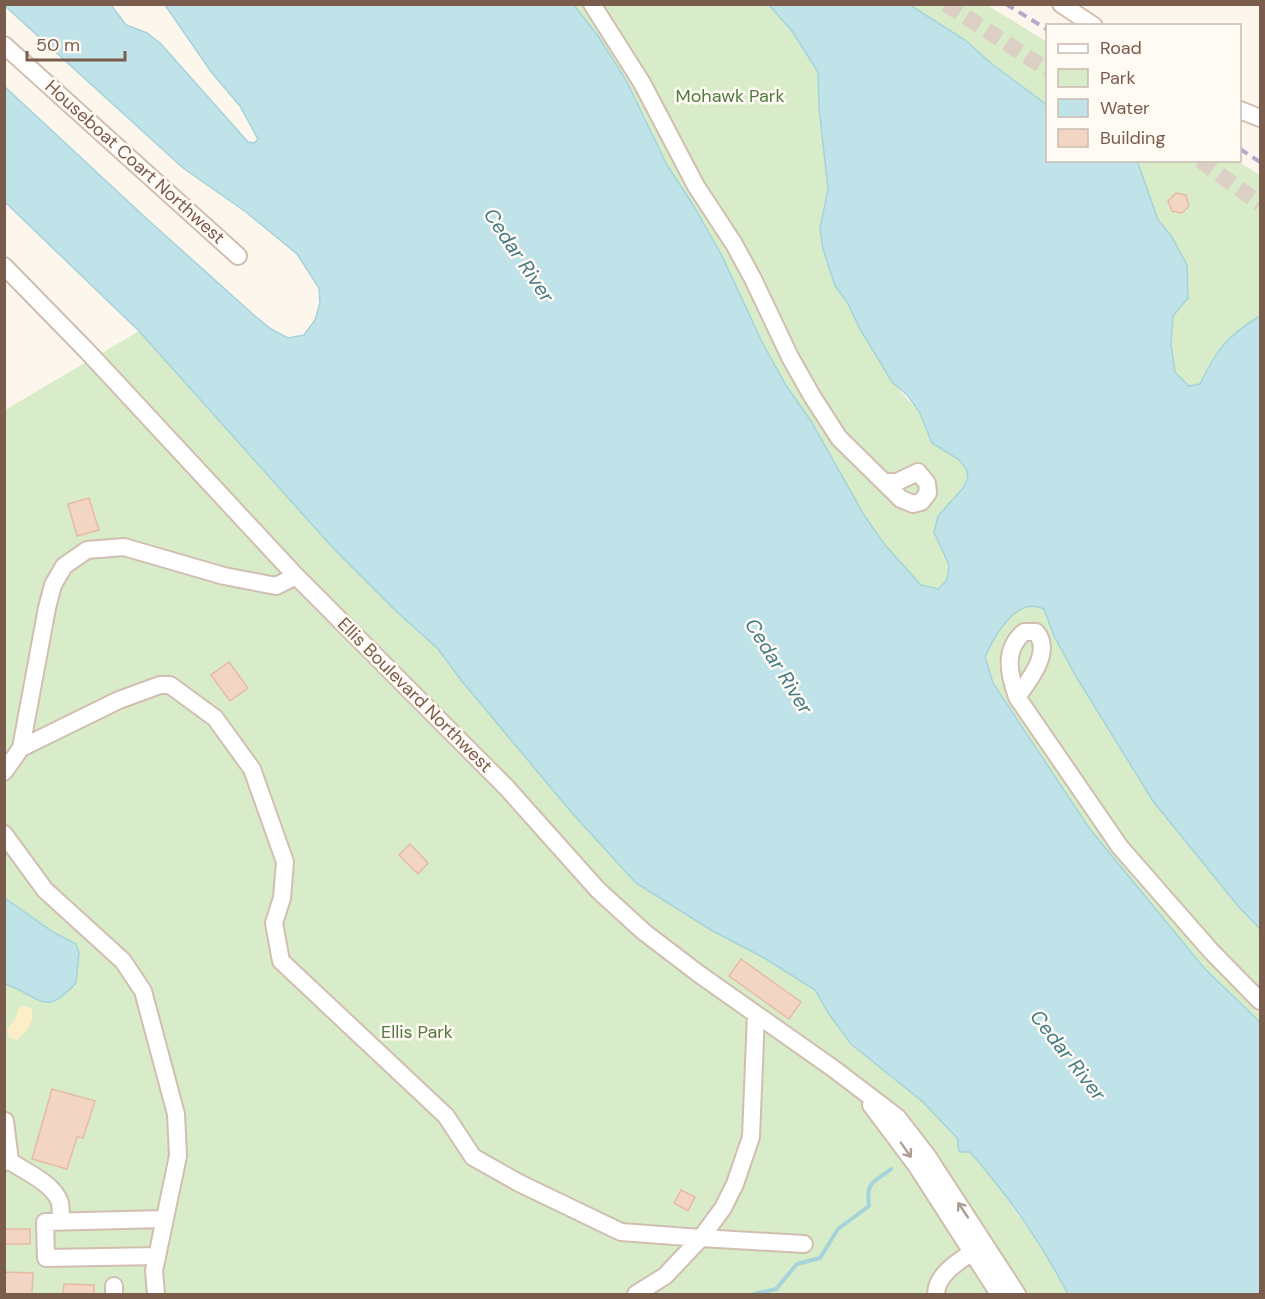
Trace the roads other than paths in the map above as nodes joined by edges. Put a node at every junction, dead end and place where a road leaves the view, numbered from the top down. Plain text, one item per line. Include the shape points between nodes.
1 (591, 4) edge
2 (1061, 4) edge
3 (1091, 24) edge
4 (4, 45) edge
5 (1241, 111) edge
6 (1260, 118) edge
7 (238, 255) dead end
8 (4, 266) edge
9 (885, 482) dead end
10 (296, 576) junction
11 (1017, 697) dead end
12 (21, 748) junction
13 (4, 772) edge
14 (4, 834) edge
15 (1260, 1001) edge
16 (756, 1014) junction
17 (5, 1121) edge
18 (7, 1162) edge
19 (164, 1219) junction
20 (61, 1222) junction
21 (701, 1238) junction
22 (804, 1244) dead end
23 (978, 1248) junction
24 (157, 1256) junction
25 (156, 1294) edge
26 (636, 1294) edge
27 (936, 1294) edge
28 (999, 1294) edge
29 (1017, 1294) edge

1 - 9 street via 642,83 696,186 734,244 812,396 839,438
2 - 3 street
4 - 7 street, Houseboat Coart Northwest
5 - 6 street
8 - 10 street, Ellis Boulevard Northwest
10 - 12 street via 276,586 224,576 124,547 87,550 64,566 53,585
10 - 16 street, Ellis Boulevard Northwest via 507,788 598,890 644,932
11 - 15 street via 1120,847
12 - 13 street
12 - 21 street via 119,700 170,685 215,718 252,769 285,862 282,898 274,923 281,961 446,1116 473,1157 621,1232
14 - 19 street via 45,890 123,961 143,991 176,1113 177,1156
16 - 21 street via 750,1137 731,1192
16 - 23 street, Ellis Boulevard Northwest via 858,1088
17 - 18 street
18 - 20 street via 44,1183 56,1195
19 - 20 street
19 - 24 street
20 - 24 street via 45,1222 46,1258
21 - 22 street
21 - 26 street via 665,1276
23 - 27 street via 940,1277
23 - 28 street, Ellis Boulevard Northwest
23 - 29 street, Ellis Boulevard Northwest
24 - 25 street

